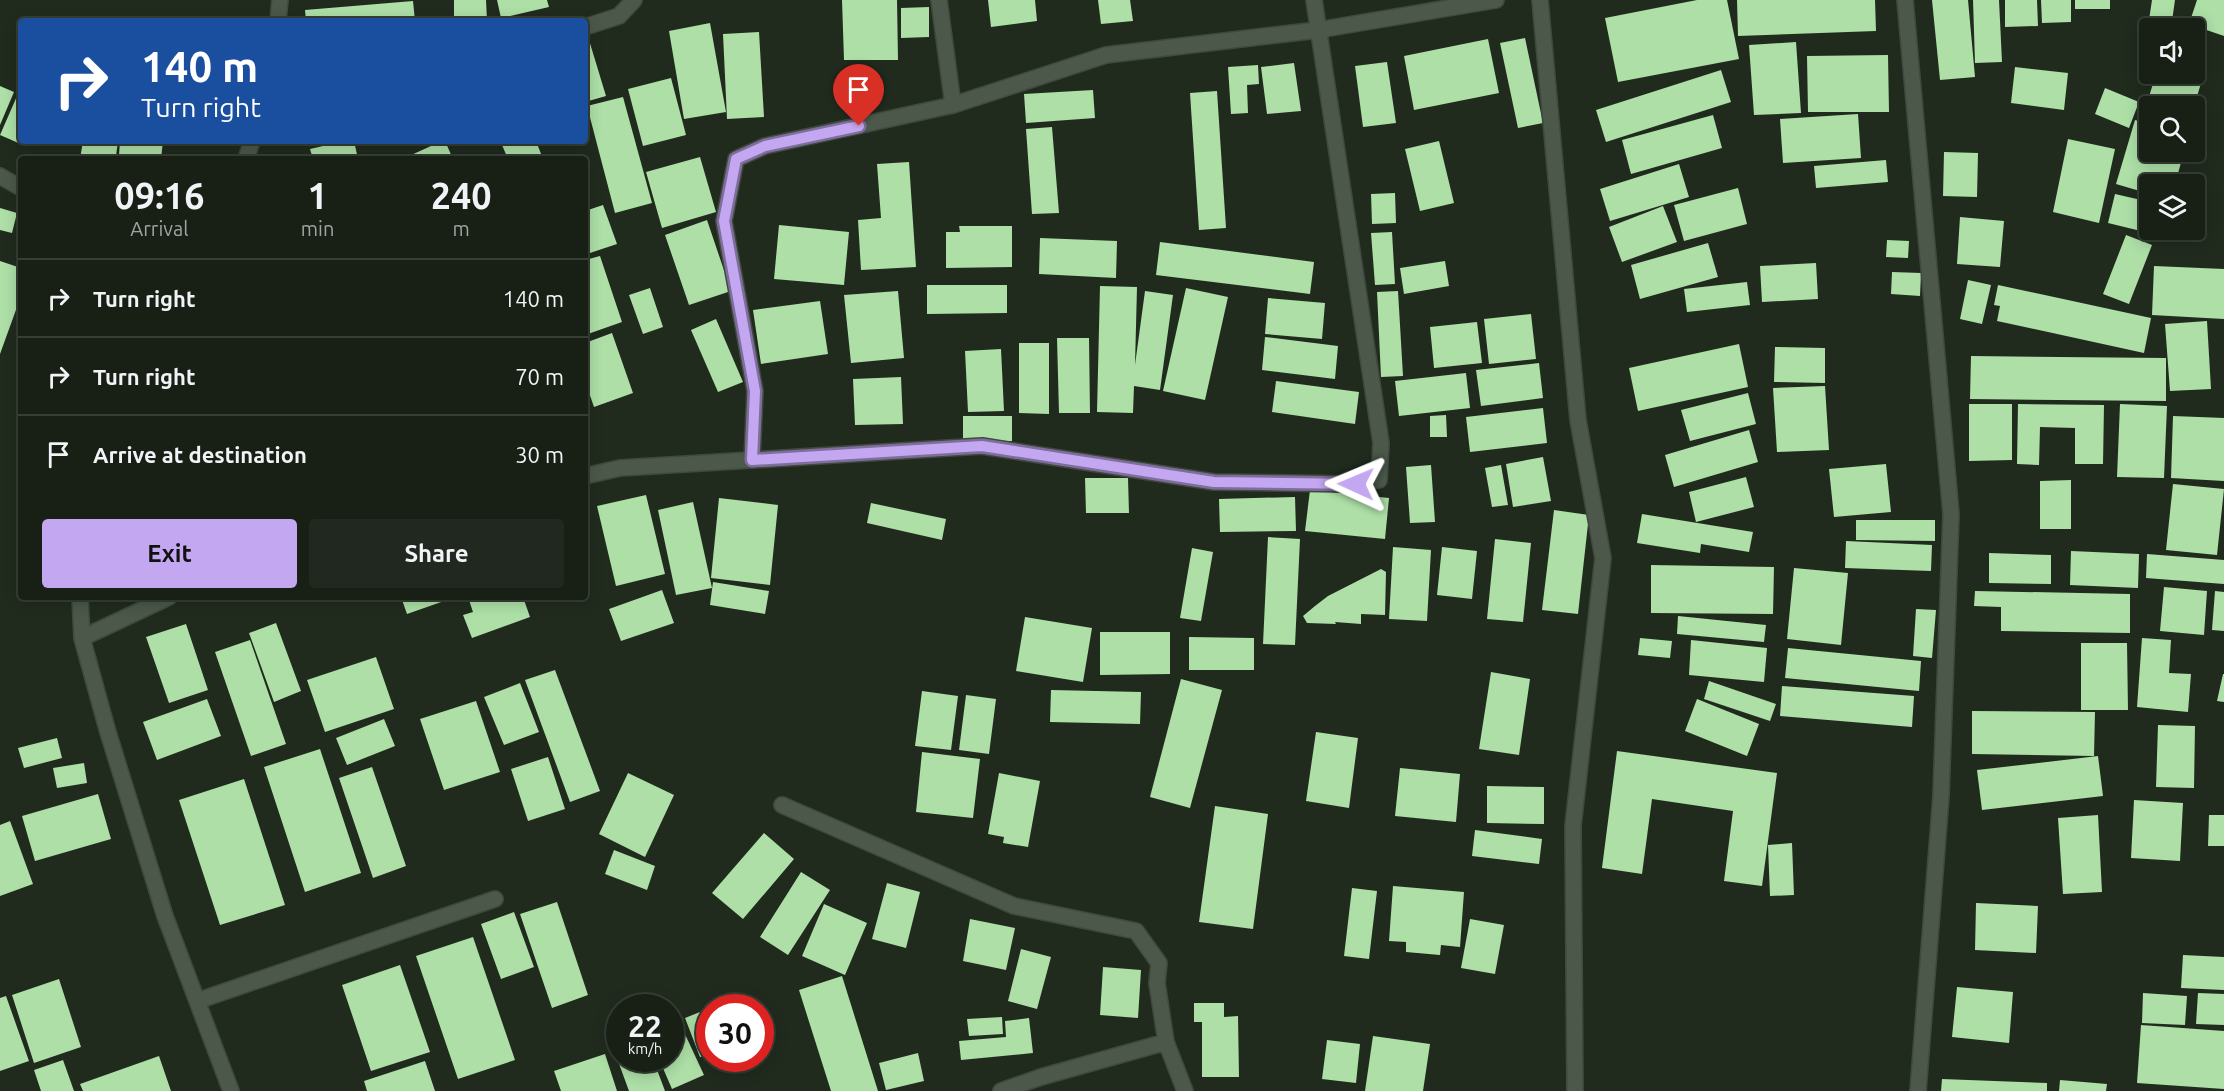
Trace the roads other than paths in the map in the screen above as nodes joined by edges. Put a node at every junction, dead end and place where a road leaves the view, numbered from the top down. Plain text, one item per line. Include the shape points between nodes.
1 (280, 0) edge
2 (634, 0) edge
3 (939, 0) edge
4 (1314, 0) edge
5 (1496, 0) edge
6 (1540, 0) edge
7 (1905, 0) edge
8 (278, 18) edge
9 (588, 26) edge
10 (1318, 30) junction
11 (953, 105) junction
12 (0, 176) edge
13 (18, 186) edge
14 (752, 460) junction
15 (588, 475) edge
16 (80, 600) edge
17 (163, 600) edge
18 (82, 638) junction
19 (782, 805) dead end
20 (495, 898) dead end
21 (197, 1000) junction
22 (1166, 1041) junction
23 (231, 1091) edge
24 (1001, 1091) edge
25 (1185, 1091) edge
26 (1575, 1091) edge
27 (1918, 1091) edge

1 - 8 street
2 - 9 street via 618,16
3 - 11 street
4 - 10 street
5 - 10 street
6 - 26 street via 1578,420 1603,558 1573,826
7 - 27 street via 1951,514 1941,796
10 - 11 street via 1106,55
10 - 14 street via 1381,443 1379,480 1356,484 1214,482 982,446
11 - 14 street via 765,146 736,159 724,221 755,391
12 - 13 street
14 - 15 street via 620,468
16 - 18 street
17 - 18 street
18 - 21 street via 165,916
19 - 22 street via 1014,906 1136,931 1159,963 1157,983
20 - 21 street
21 - 23 street
22 - 24 street
22 - 25 street

